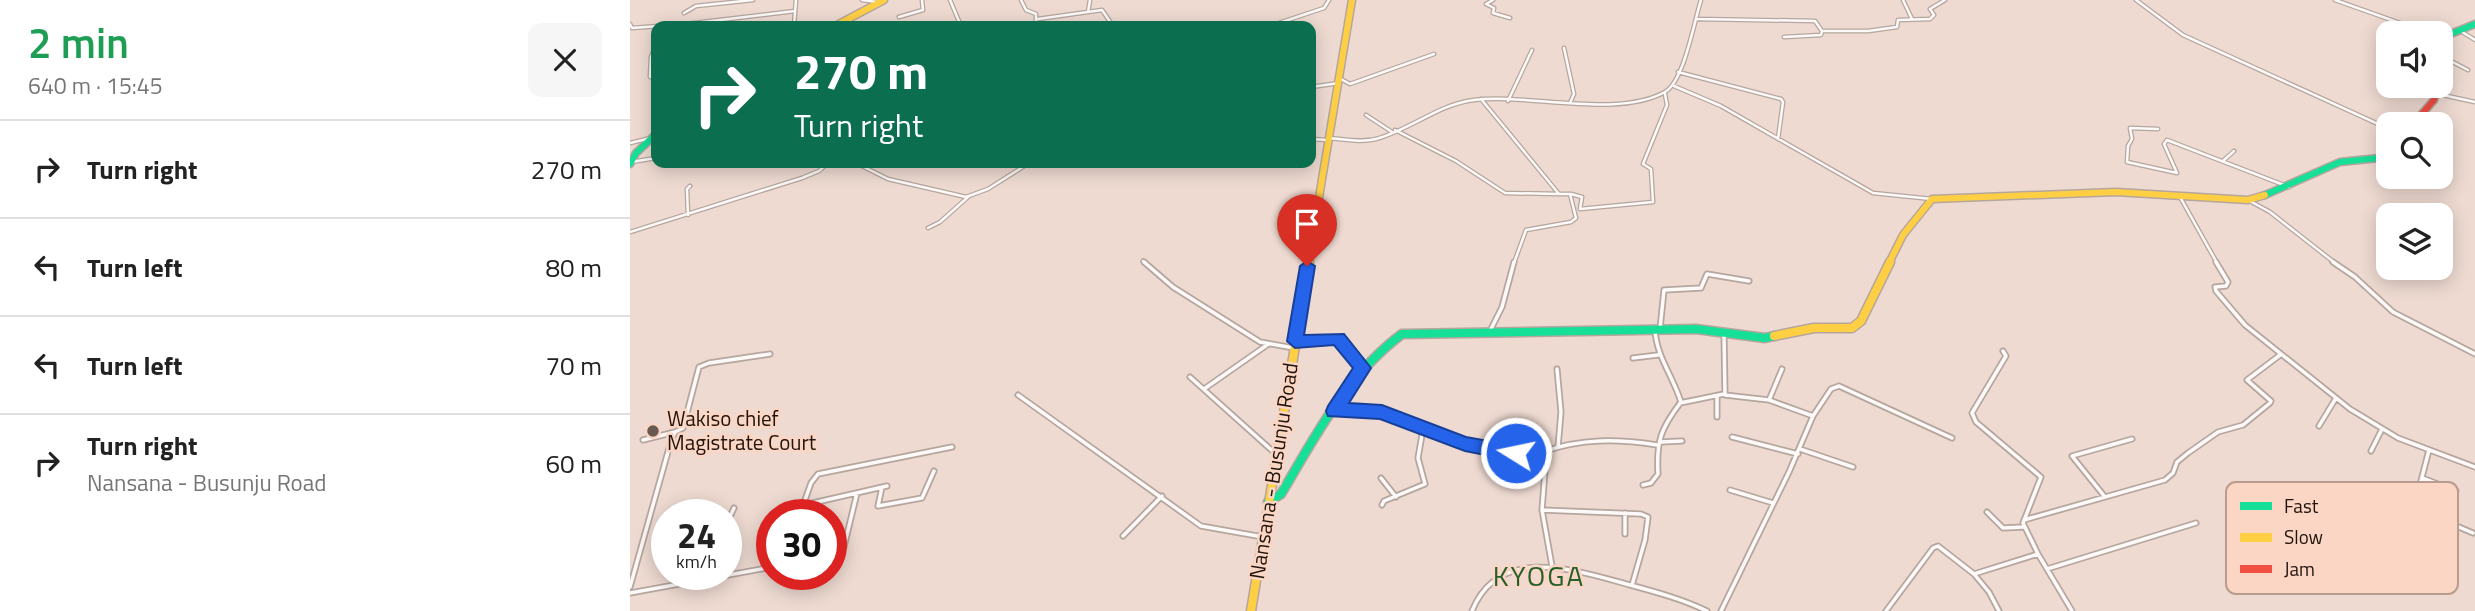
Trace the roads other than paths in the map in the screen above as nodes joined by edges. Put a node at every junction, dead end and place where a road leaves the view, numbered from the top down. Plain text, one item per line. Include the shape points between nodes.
1 (753, 0) edge
2 (796, 0) edge
3 (862, 0) edge
4 (922, 0) edge
5 (950, 0) edge
6 (1021, 0) edge
7 (1090, 0) edge
8 (1329, 0) edge
9 (1352, 0) edge
10 (1493, 0) edge
11 (1702, 0) edge
12 (1903, 0) edge
13 (1945, 0) edge
14 (2136, 0) edge
15 (2335, 0) edge
16 (881, 1) edge
17 (795, 11) junction
18 (1087, 12) junction
19 (684, 13) dead end
20 (899, 16) dead end
21 (1510, 18) dead end
22 (1038, 19) joint
23 (1697, 19) junction
24 (1912, 19) junction
25 (711, 21) edge
26 (794, 21) edge
27 (845, 21) edge
28 (959, 21) edge
29 (1110, 21) edge
30 (1285, 21) edge
31 (2394, 21) edge
32 (630, 24) edge
33 (2475, 24) edge
34 (651, 27) edge
35 (2459, 30) junction
36 (1822, 31) junction
37 (2453, 33) edge
38 (1784, 37) dead end
39 (2475, 40) edge
40 (1564, 48) dead end
41 (1532, 50) dead end
42 (1434, 54) dead end
43 (2453, 62) edge
44 (2468, 70) dead end
45 (1678, 72) junction
46 (1339, 80) junction
47 (1316, 85) edge
48 (1674, 86) junction
49 (1665, 94) junction
50 (2453, 95) edge
51 (1481, 99) junction
52 (1508, 101) junction
53 (1570, 103) junction
54 (2475, 103) edge
55 (1366, 115) dead end
56 (2376, 123) edge
57 (2158, 128) dead end
58 (1394, 131) junction
59 (651, 137) edge
60 (651, 139) edge
61 (1316, 139) edge
62 (1328, 139) junction
63 (1778, 139) junction
64 (630, 143) edge
65 (2234, 151) dead end
66 (2376, 158) edge
67 (651, 159) edge
68 (2223, 161) junction
69 (631, 163) edge
70 (821, 168) edge
71 (866, 168) edge
72 (1021, 168) edge
73 (690, 186) dead end
74 (2289, 187) junction
75 (1559, 194) junction
76 (1569, 194) junction
77 (968, 197) junction
78 (2180, 197) junction
79 (1932, 199) junction
80 (2248, 200) junction
81 (688, 215) junction
82 (928, 228) dead end
83 (630, 232) edge
84 (1143, 261) dead end
85 (1749, 281) dead end
86 (1658, 329) junction
87 (1489, 332) junction
88 (1724, 334) junction
89 (1267, 345) junction
90 (1295, 345) junction
91 (2003, 351) dead end
92 (770, 354) dead end
93 (2475, 354) edge
94 (1658, 355) junction
95 (2280, 355) junction
96 (1633, 358) dead end
97 (1363, 368) junction
98 (1557, 369) dead end
99 (1782, 369) dead end
100 (1190, 377) dead end
101 (1204, 389) junction
102 (1724, 394) junction
103 (1018, 395) dead end
104 (1717, 396) junction
105 (2336, 398) junction
106 (1769, 400) junction
107 (1680, 403) junction
108 (1334, 411) junction
109 (1813, 416) junction
110 (1717, 417) dead end
111 (2319, 426) dead end
112 (1423, 429) junction
113 (2382, 429) junction
114 (675, 432) junction
115 (1732, 437) dead end
116 (1952, 438) dead end
117 (2132, 439) dead end
118 (643, 440) dead end
119 (1682, 441) dead end
120 (1658, 444) junction
121 (952, 447) dead end
122 (1558, 447) junction
123 (2429, 450) junction
124 (1799, 451) junction
125 (2371, 451) dead end
126 (1543, 452) junction
127 (1277, 455) junction
128 (1853, 467) dead end
129 (2475, 467) edge
130 (934, 471) dead end
131 (1381, 478) dead end
132 (2422, 478) junction
133 (2421, 482) edge
134 (2432, 482) edge
135 (1643, 485) dead end
136 (1730, 490) dead end
137 (857, 493) junction
138 (1162, 496) junction
139 (1396, 497) junction
140 (2105, 497) junction
141 (805, 499) edge
142 (830, 499) edge
143 (1267, 502) junction
144 (1773, 503) junction
145 (1382, 505) dead end
146 (1542, 510) junction
147 (1987, 512) dead end
148 (1625, 513) junction
149 (2024, 520) junction
150 (2196, 523) dead end
151 (2023, 527) junction
152 (2458, 527) edge
153 (2473, 533) dead end
154 (1625, 534) dead end
155 (847, 535) edge
156 (1123, 536) dead end
157 (1263, 537) junction
158 (2038, 554) junction
159 (1552, 566) junction
160 (2047, 569) junction
161 (1974, 574) junction
162 (1632, 585) junction
163 (630, 587) edge
164 (651, 589) edge
165 (630, 593) edge
166 (1251, 611) edge
167 (1472, 611) edge
168 (1707, 611) edge
169 (1721, 611) edge
170 (1886, 611) edge
171 (1999, 611) edge
172 (2072, 611) edge

1 - 19 street via 696,6
2 - 17 street
3 - 16 street
4 - 20 street via 923,9
5 - 28 street
6 - 22 street
7 - 18 street
8 - 30 street via 1324,8
9 - 46 street, Nansana - Busunju Road
10 - 21 street via 1486,4 1494,8 1493,13
11 - 23 street
12 - 24 street
13 - 24 street via 1930,9 1933,18
14 - 56 street via 2183,35
15 - 31 street
16 - 27 street
17 - 25 street
17 - 26 street
18 - 22 street
18 - 29 street via 1104,10
23 - 36 street via 1815,21
23 - 45 street
24 - 36 street via 1898,19 1897,27 1868,31
32 - 34 street via 632,28
33 - 35 street
35 - 37 street
35 - 39 street
36 - 38 street via 1814,37
40 - 53 street via 1574,94
41 - 52 street
42 - 46 street via 1350,83
43 - 44 street
45 - 48 street
45 - 63 street via 1781,99
46 - 47 street
46 - 62 street, Nansana - Busunju Road
48 - 49 street
48 - 63 street
49 - 53 street via 1622,102
49 - 76 street via 1667,105 1643,164 1651,169 1653,202 1580,209 1582,197
50 - 54 street
51 - 52 street
51 - 58 street
51 - 75 street
52 - 53 street
55 - 58 street
57 - 68 street via 2130,128 2127,162 2178,173 2165,140
58 - 62 street via 1369,141
58 - 75 street via 1456,161 1505,193
59 - 64 street
60 - 69 street
61 - 62 street
62 - 90 street, Nansana - Busunju Road
63 - 79 street via 1873,193
65 - 68 street
66 - 74 street via 2340,162
67 - 69 street
68 - 74 street
70 - 81 street
71 - 77 street via 888,179
72 - 77 street
73 - 81 street
74 - 80 street
75 - 76 street
76 - 87 street via 1575,220 1526,230 1502,311
77 - 82 street
78 - 79 street via 2103,192
78 - 80 street
78 - 95 street via 2228,282 2215,287 2218,295 2245,326
79 - 88 street via 1903,235 1856,327 1814,328 1765,338
80 - 93 street via 2355,277 2393,312
81 - 83 street
84 - 89 street via 1173,287
85 - 86 street via 1707,274 1701,288 1665,289
86 - 87 street
86 - 88 street
86 - 94 street
87 - 97 street via 1402,334 1381,346
88 - 102 street
89 - 90 street
89 - 101 street
90 - 97 street via 1338,339
90 - 127 street, Nansana - Busunju Road
91 - 149 street via 2006,356 1972,413 1976,422 2040,477
92 - 114 street via 699,368 683,428
94 - 96 street
94 - 107 street via 1674,380
95 - 105 street
95 - 140 street via 2247,380 2271,401 2243,425 2218,432 2188,453 2165,480
97 - 108 street
98 - 122 street
99 - 106 street
100 - 101 street
101 - 127 street
102 - 104 street
102 - 106 street
103 - 138 street
104 - 107 street
104 - 110 street
105 - 111 street
105 - 113 street
106 - 109 street
107 - 120 street
108 - 112 street via 1382,412
108 - 143 street via 1281,494
109 - 116 street via 1831,389 1839,386
109 - 124 street
112 - 126 street via 1483,448
112 - 139 street via 1418,458 1425,484
113 - 123 street
113 - 125 street
114 - 118 street
114 - 163 street
115 - 124 street
117 - 140 street via 2072,456
119 - 120 street
120 - 122 street via 1616,439
120 - 135 street via 1658,474
121 - 141 street via 818,474
122 - 126 street
123 - 129 street
123 - 132 street
124 - 128 street
124 - 144 street
126 - 146 street
127 - 143 street, Nansana - Busunju Road
130 - 137 street via 922,498 878,506 885,487
131 - 139 street
132 - 133 street
132 - 134 street
136 - 144 street
137 - 142 street
137 - 155 street
138 - 156 street
138 - 157 street via 1201,526
139 - 145 street
140 - 149 street
143 - 157 street, Nansana - Busunju Road
144 - 169 street
146 - 148 street
146 - 159 street
147 - 151 street via 2003,528
148 - 154 street
148 - 162 street via 1645,515 1648,521
149 - 151 street
150 - 160 street
151 - 158 street
152 - 153 street
157 - 166 street, Nansana - Busunju Road
158 - 160 street
158 - 161 street
159 - 162 street
159 - 167 street via 1521,570 1490,583 1479,593
160 - 172 street
161 - 170 street via 1938,546 1933,548
161 - 171 street
162 - 168 street
164 - 165 street

